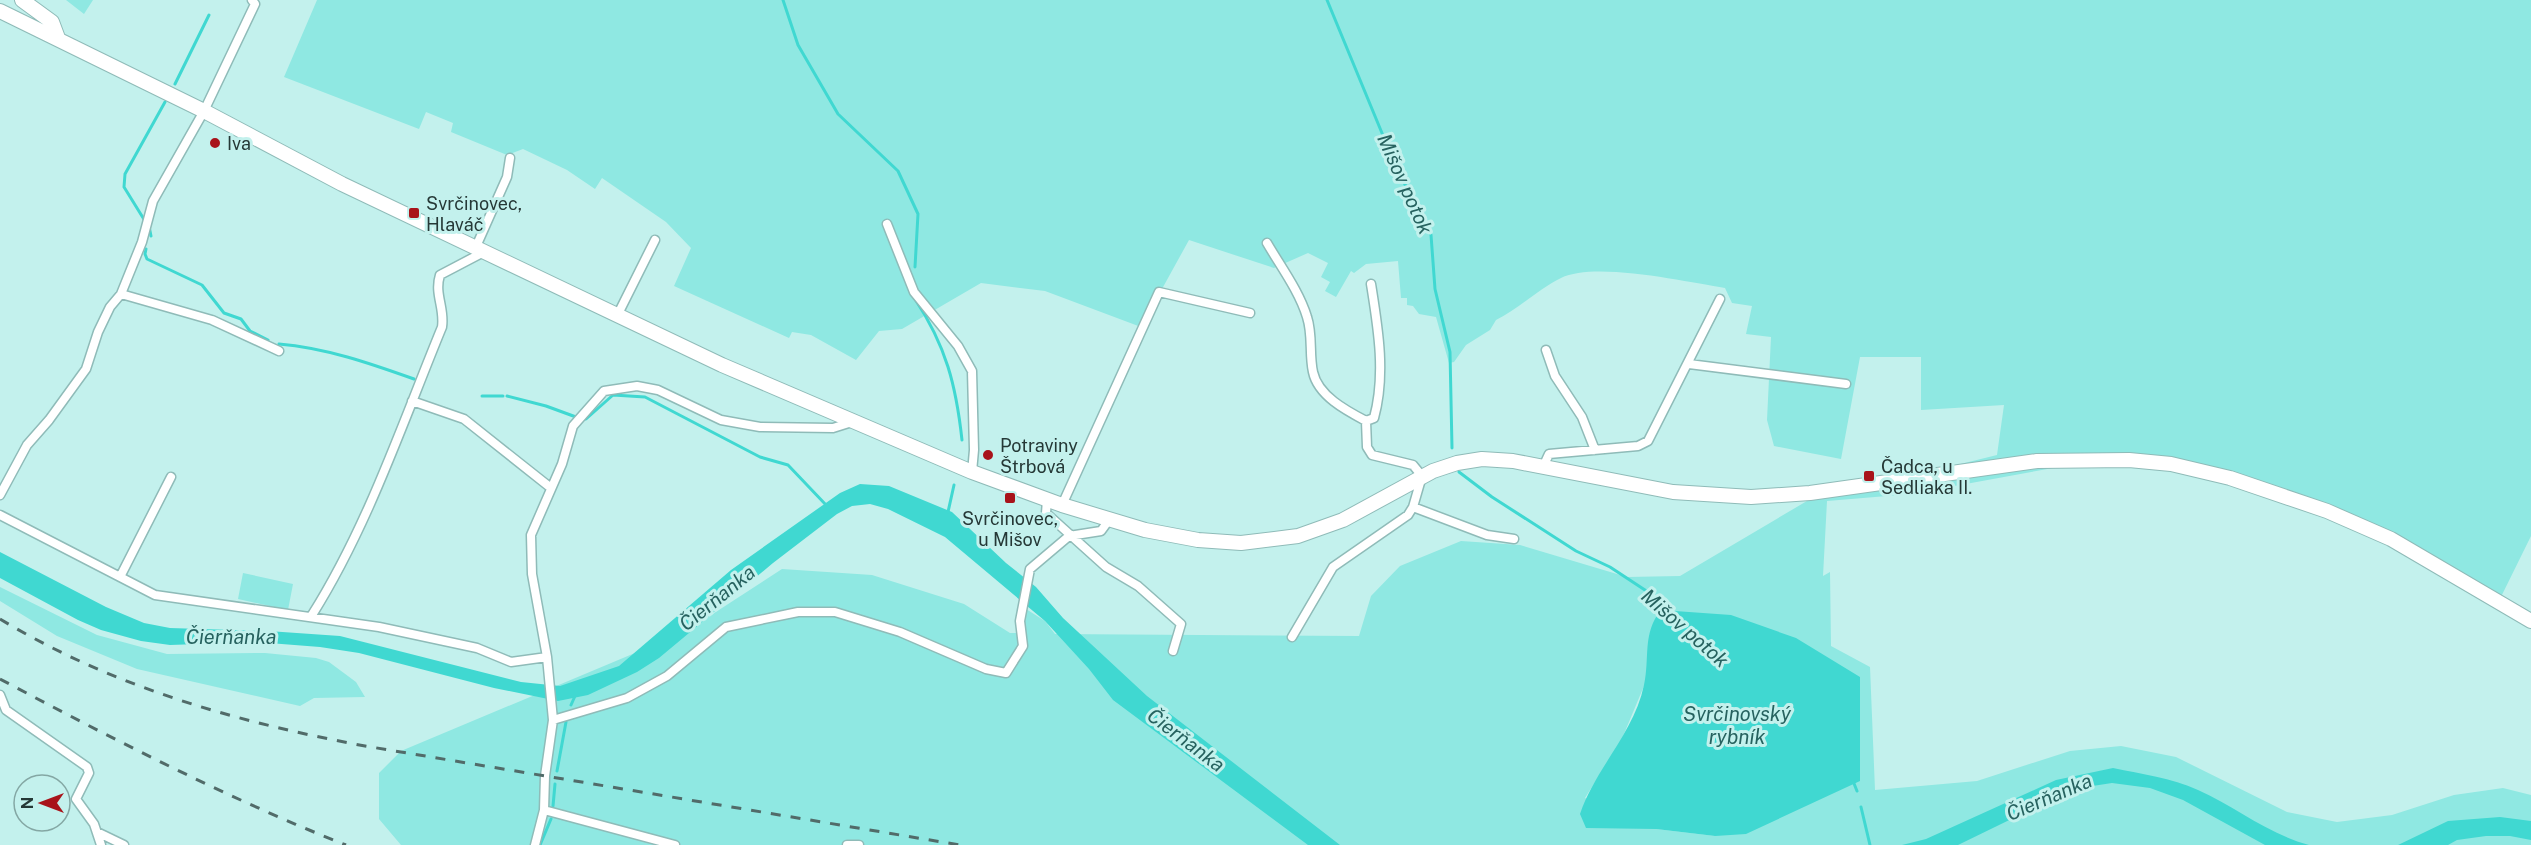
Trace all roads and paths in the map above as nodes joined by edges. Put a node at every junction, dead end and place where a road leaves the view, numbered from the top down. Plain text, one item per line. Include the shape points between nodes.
1 (22, 0) edge
2 (255, 1) edge
3 (0, 11) edge
4 (58, 38) junction
5 (204, 111) junction
6 (510, 158) dead end
7 (887, 224) dead end
8 (656, 240) dead end
9 (1267, 243) dead end
10 (479, 251) junction
11 (1371, 284) dead end
12 (121, 294) junction
13 (1720, 299) dead end
14 (1250, 313) dead end
15 (618, 316) junction
16 (1545, 350) dead end
17 (279, 351) dead end
18 (1689, 364) junction
19 (1846, 384) dead end
20 (412, 401) junction
21 (1366, 421) junction
22 (852, 422) junction
23 (1595, 450) junction
24 (1543, 467) junction
25 (972, 472) junction
26 (171, 477) dead end
27 (1422, 477) junction
28 (551, 488) junction
29 (0, 495) edge
30 (1047, 500) junction
31 (1062, 505) junction
32 (1413, 507) junction
33 (0, 515) edge
34 (1109, 520) junction
35 (1068, 536) junction
36 (1514, 539) dead end
37 (120, 576) junction
38 (312, 615) junction
39 (2531, 621) edge
40 (1292, 637) dead end
41 (1173, 651) dead end
42 (548, 660) junction
43 (0, 695) edge
44 (553, 720) junction
45 (544, 810) junction
46 (97, 832) junction
47 (101, 845) edge
48 (124, 845) edge
49 (535, 845) edge
50 (675, 845) edge
51 (847, 845) edge
52 (859, 845) edge

1 - 4 main road via 52,22
2 - 5 street
3 - 4 main road
4 - 5 main road
5 - 10 main road
5 - 12 street via 153,201
6 - 10 street via 507,177
7 - 25 street via 914,292 958,346 972,371
8 - 15 street
9 - 21 street via 1308,318 1313,372 1319,386 1347,411
10 - 15 main road
10 - 20 street via 440,275 437,294 444,315 442,327
11 - 21 street via 1380,336 1380,399 1374,418
12 - 17 street via 212,320
12 - 29 street via 98,332 86,369 27,445
13 - 18 street
14 - 31 street via 1158,292
15 - 22 main road
16 - 23 street via 1582,417
18 - 19 street
18 - 23 street via 1648,441 1638,446
20 - 28 street via 464,419
20 - 38 street via 368,508 334,580
21 - 27 street via 1366,447 1372,455 1413,465
22 - 25 main road
22 - 28 street via 833,428 760,427 721,420 658,390 637,386 604,391 573,426
23 - 24 street via 1549,454
24 - 27 main road via 1482,459 1451,465
24 - 39 main road via 1673,492 1751,497 1810,493 2037,461 2171,464 2245,482 2350,520 2391,539
25 - 30 main road
26 - 37 street
27 - 32 street
27 - 34 main road via 1343,520 1285,539 1241,543 1198,540
28 - 42 street via 531,535 532,574
30 - 31 main road
30 - 35 street via 1046,513
31 - 34 main road
32 - 36 street via 1487,535
32 - 40 street via 1383,534 1333,567
33 - 37 street
34 - 35 street via 1101,531
35 - 41 street via 1106,567 1145,591 1181,624
35 - 44 street via 1030,569 1020,621 1023,646 1006,673 986,669 900,632 835,612 798,612 726,627 667,676 627,698
37 - 38 street via 155,595
38 - 42 street via 438,638 512,662
42 - 44 street
43 - 46 street via 6,710 87,767 90,773 76,799
44 - 45 street
45 - 49 street
45 - 50 street
46 - 47 street
46 - 48 street
51 - 52 street

